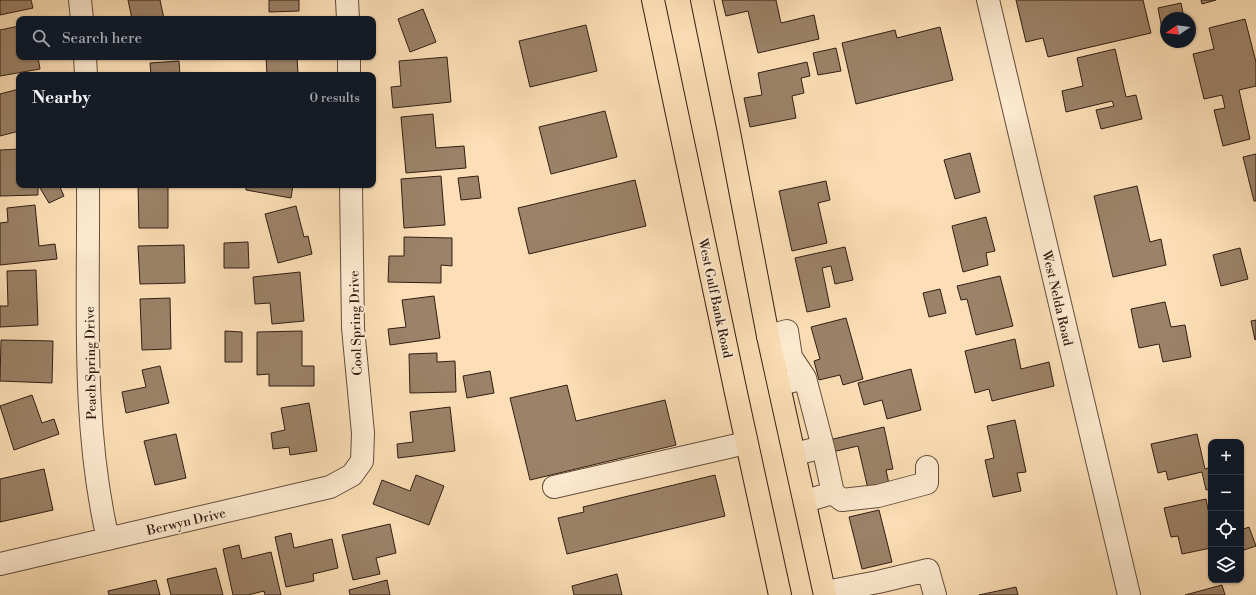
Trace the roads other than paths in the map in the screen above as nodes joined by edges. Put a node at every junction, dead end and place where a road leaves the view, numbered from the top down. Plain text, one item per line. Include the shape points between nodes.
1 (80, 0) edge
2 (347, 0) edge
3 (654, 0) edge
4 (702, 0) edge
5 (988, 0) edge
6 (82, 16) edge
7 (348, 16) edge
8 (85, 60) edge
9 (349, 60) edge
10 (86, 72) edge
11 (349, 72) edge
12 (88, 188) edge
13 (351, 188) edge
14 (768, 336) junction
15 (805, 378) junction
16 (780, 384) junction
17 (746, 443) junction
18 (823, 447) junction
19 (795, 454) junction
20 (362, 461) joint
21 (927, 467) dead end
22 (554, 487) dead end
23 (833, 493) junction
24 (805, 500) junction
25 (108, 539) junction
26 (0, 564) edge
27 (880, 589) edge
28 (825, 593) edge
29 (780, 595) edge
30 (935, 595) edge
31 (1129, 595) edge

1 - 6 street
2 - 7 street
3 - 17 main road, West Gulf Bank Road
4 - 14 main road
5 - 31 street, West Nelda Road
8 - 10 street
9 - 11 street
12 - 25 street, Peach Spring Drive via 92,454
13 - 20 street, Cool Spring Drive via 353,328 363,433
14 - 15 street via 787,331 791,357
14 - 16 main road
15 - 16 street
15 - 18 street
16 - 19 main road
17 - 22 street
17 - 29 main road, West Gulf Bank Road
18 - 19 street
18 - 23 street
19 - 24 main road
20 - 25 street, Berwyn Drive via 352,475 330,487
21 - 23 street via 927,483 878,496 842,500
23 - 24 street
24 - 28 main road
25 - 26 street, Berwyn Drive
27 - 28 street
27 - 30 street via 928,570

